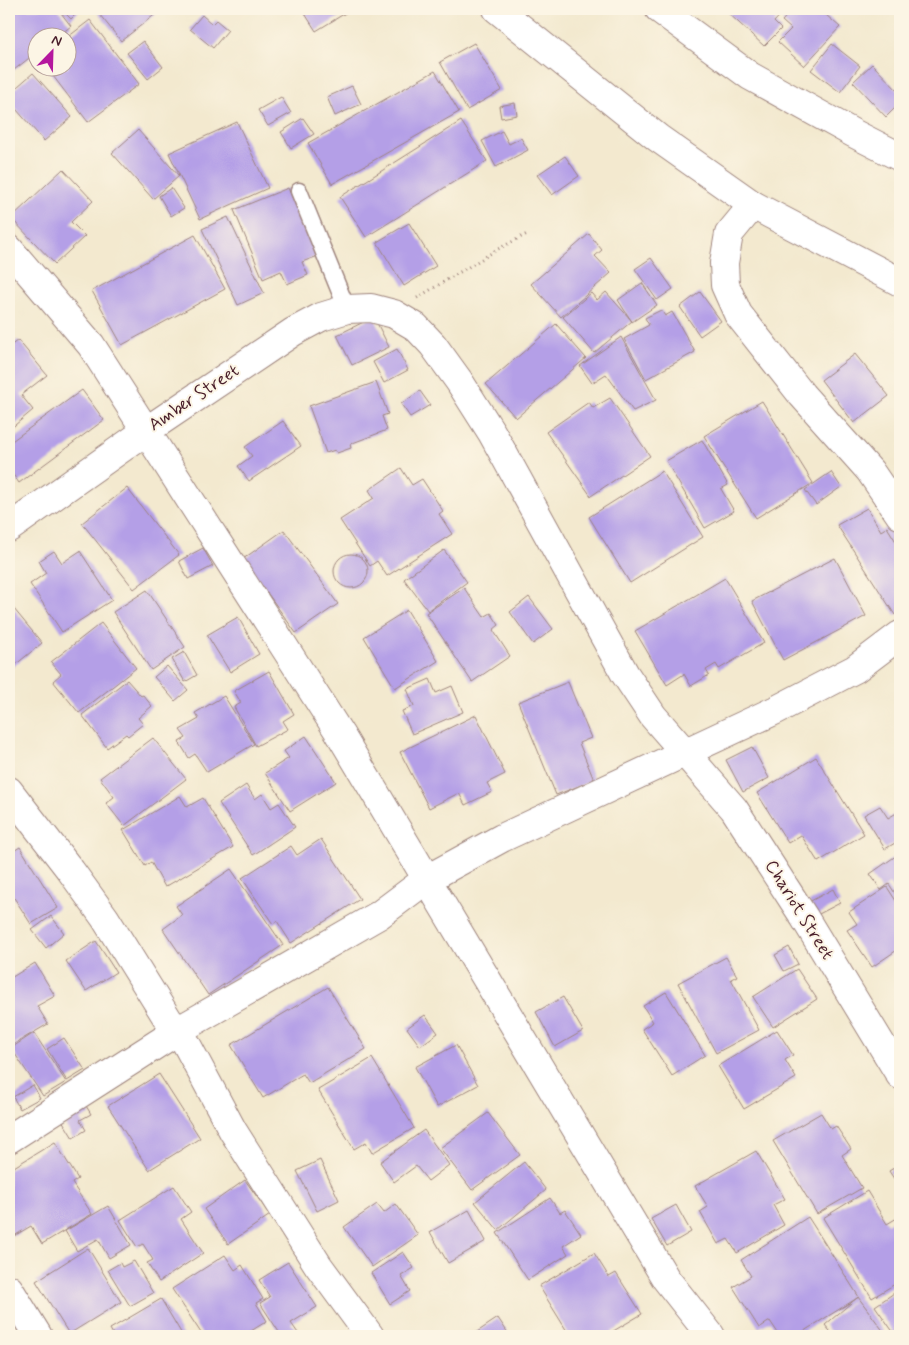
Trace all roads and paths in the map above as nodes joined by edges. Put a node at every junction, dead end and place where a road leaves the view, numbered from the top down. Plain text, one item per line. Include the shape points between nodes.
1 (498, 9) edge
2 (659, 9) edge
3 (900, 157) edge
4 (299, 191) dead end
5 (753, 205) junction
6 (530, 233) dead end
7 (9, 250) edge
8 (900, 282) edge
9 (347, 309) junction
10 (394, 314) junction
11 (146, 430) junction
12 (900, 516) edge
13 (9, 528) edge
14 (900, 635) edge
15 (686, 754) junction
16 (9, 791) edge
17 (427, 879) junction
18 (179, 1030) junction
19 (900, 1075) edge
20 (9, 1139) edge
21 (9, 1290) edge
22 (38, 1336) edge
23 (370, 1336) edge
24 (711, 1336) edge

1 - 5 street via 658,138
2 - 3 street via 750,76
4 - 9 lane
5 - 8 street
5 - 12 street via 729,234 724,263 726,285 738,314 802,395 870,471
6 - 10 path via 459,272
7 - 11 street via 91,345
9 - 10 street, Amber Street via 371,308
9 - 11 street, Amber Street via 321,317 293,332
10 - 15 street, Chariot Street via 416,328 433,345 459,382 492,433 625,674 653,716
11 - 13 street, Amber Street
11 - 17 street via 340,734
14 - 15 street via 854,669
15 - 17 street via 502,838
15 - 19 street, Chariot Street via 734,809 763,852
16 - 18 street via 105,918 169,1021
17 - 18 street via 379,915
17 - 24 street via 666,1279
18 - 20 street
18 - 23 street via 233,1131 318,1265
21 - 22 street

